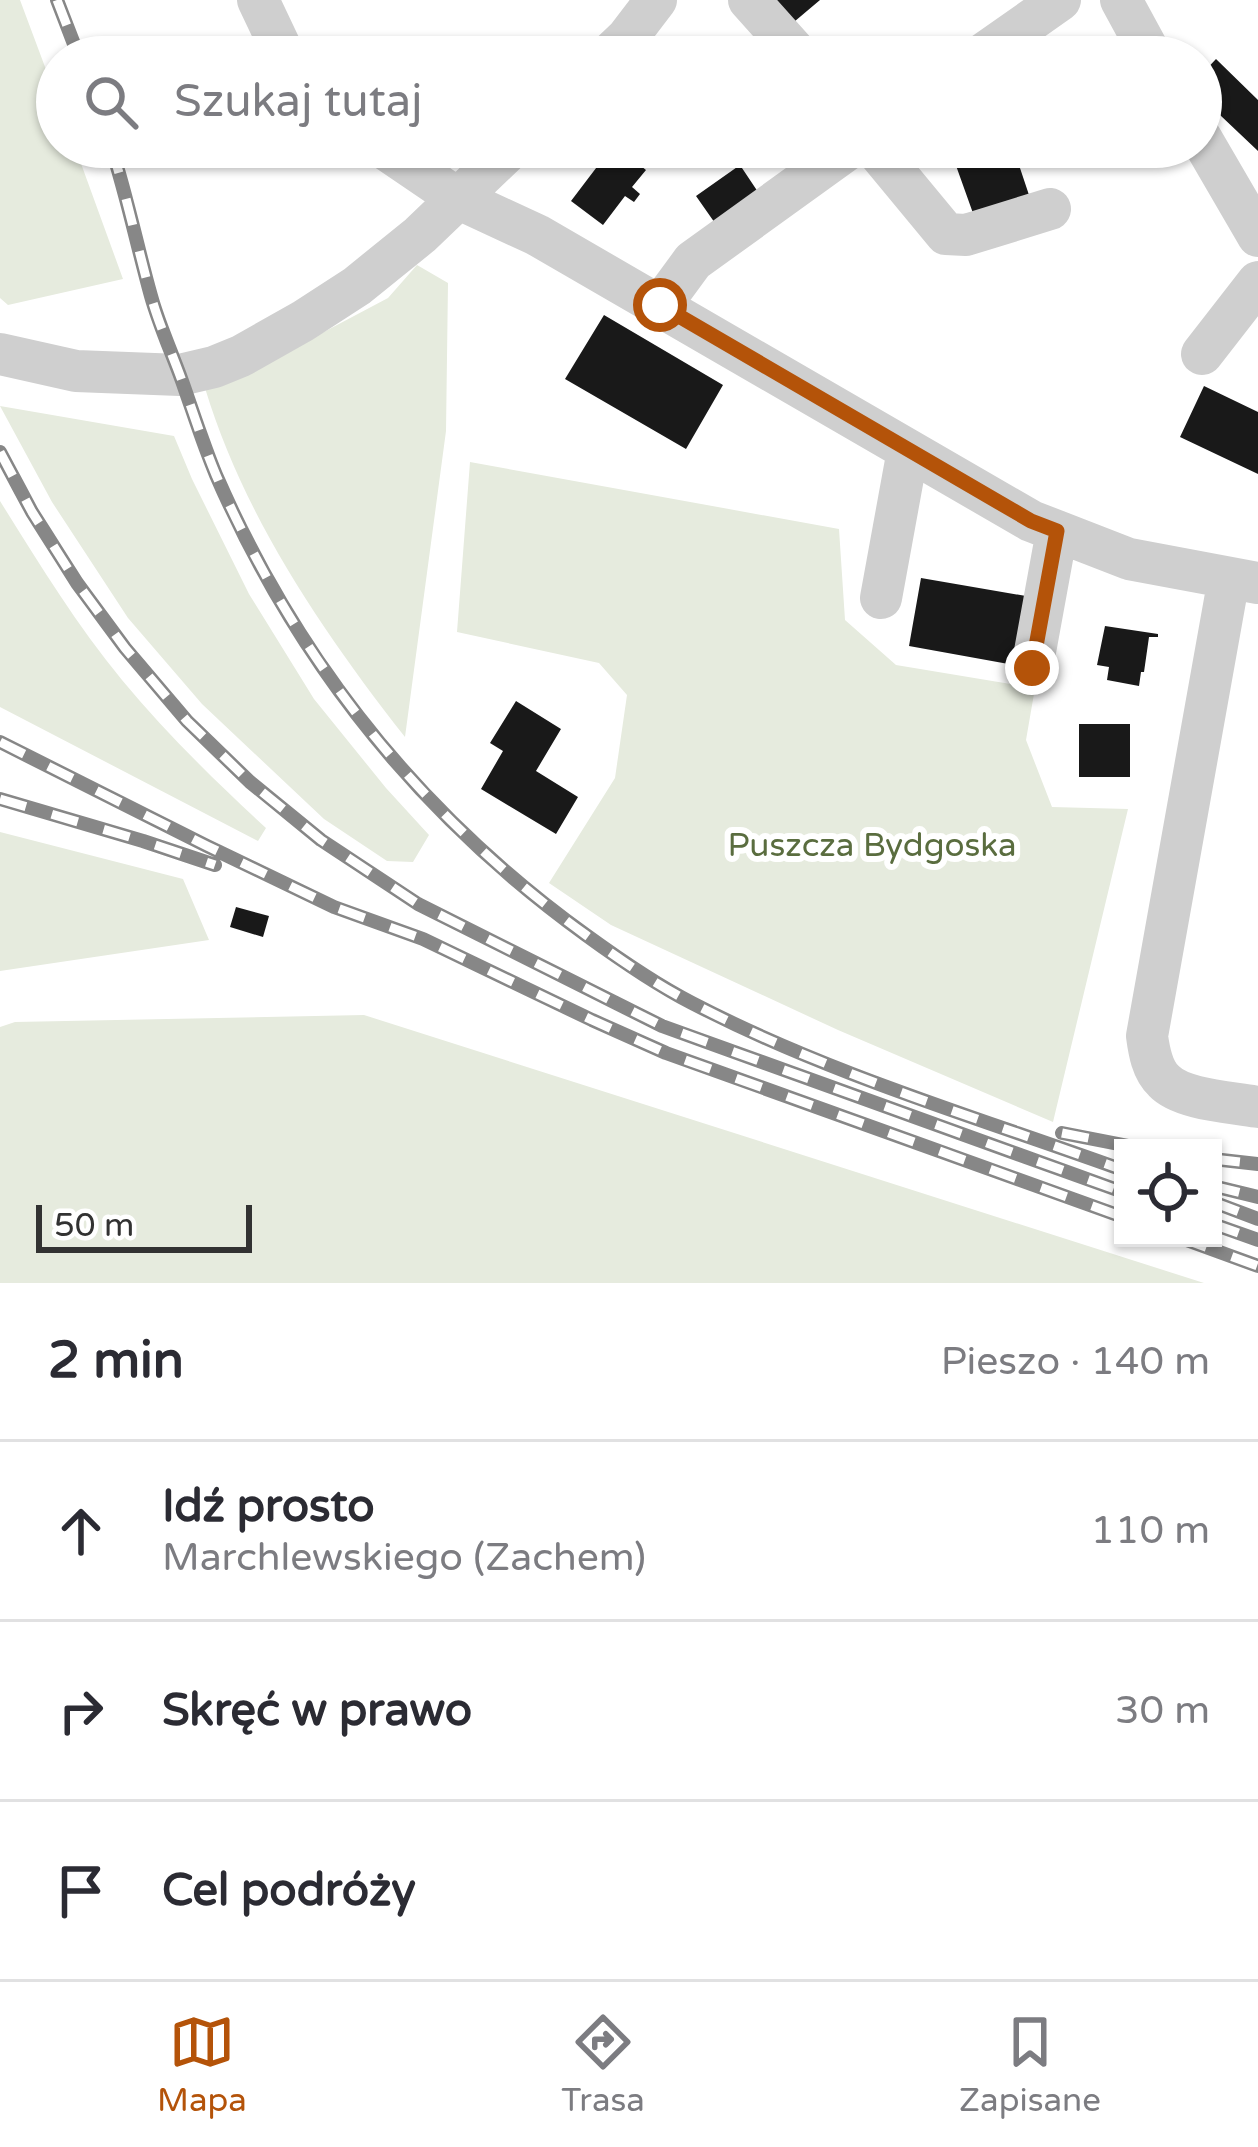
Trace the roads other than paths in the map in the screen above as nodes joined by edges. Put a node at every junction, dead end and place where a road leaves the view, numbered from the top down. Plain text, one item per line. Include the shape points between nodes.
1 (258, 0) edge
2 (656, 0) edge
3 (748, 0) edge
4 (1060, 0) edge
5 (1121, 0) edge
6 (276, 36) edge
7 (629, 36) edge
8 (781, 36) edge
9 (1009, 36) edge
10 (1141, 36) edge
11 (413, 168) edge
12 (489, 168) edge
13 (822, 168) edge
14 (891, 168) edge
15 (1218, 168) edge
16 (457, 198) junction
17 (1050, 209) dead end
18 (1258, 236) edge
19 (1258, 282) edge
20 (660, 305) junction
21 (0, 354) edge
22 (1202, 354) dead end
23 (908, 450) junction
24 (1057, 531) junction
25 (1243, 581) edge
26 (880, 598) dead end
27 (1032, 668) dead end
28 (1258, 1107) edge

1 - 6 lane
2 - 7 lane
3 - 8 lane
4 - 9 lane
5 - 10 lane
11 - 16 lane
12 - 16 lane
13 - 20 lane via 693,261
14 - 17 lane via 946,234
15 - 18 lane
16 - 20 lane
16 - 21 lane via 358,286 214,367 180,375 76,370
19 - 22 lane
20 - 23 lane
23 - 24 lane
23 - 26 lane
24 - 25 lane via 1129,560
24 - 27 lane
25 - 28 lane via 1147,1036 1164,1082

